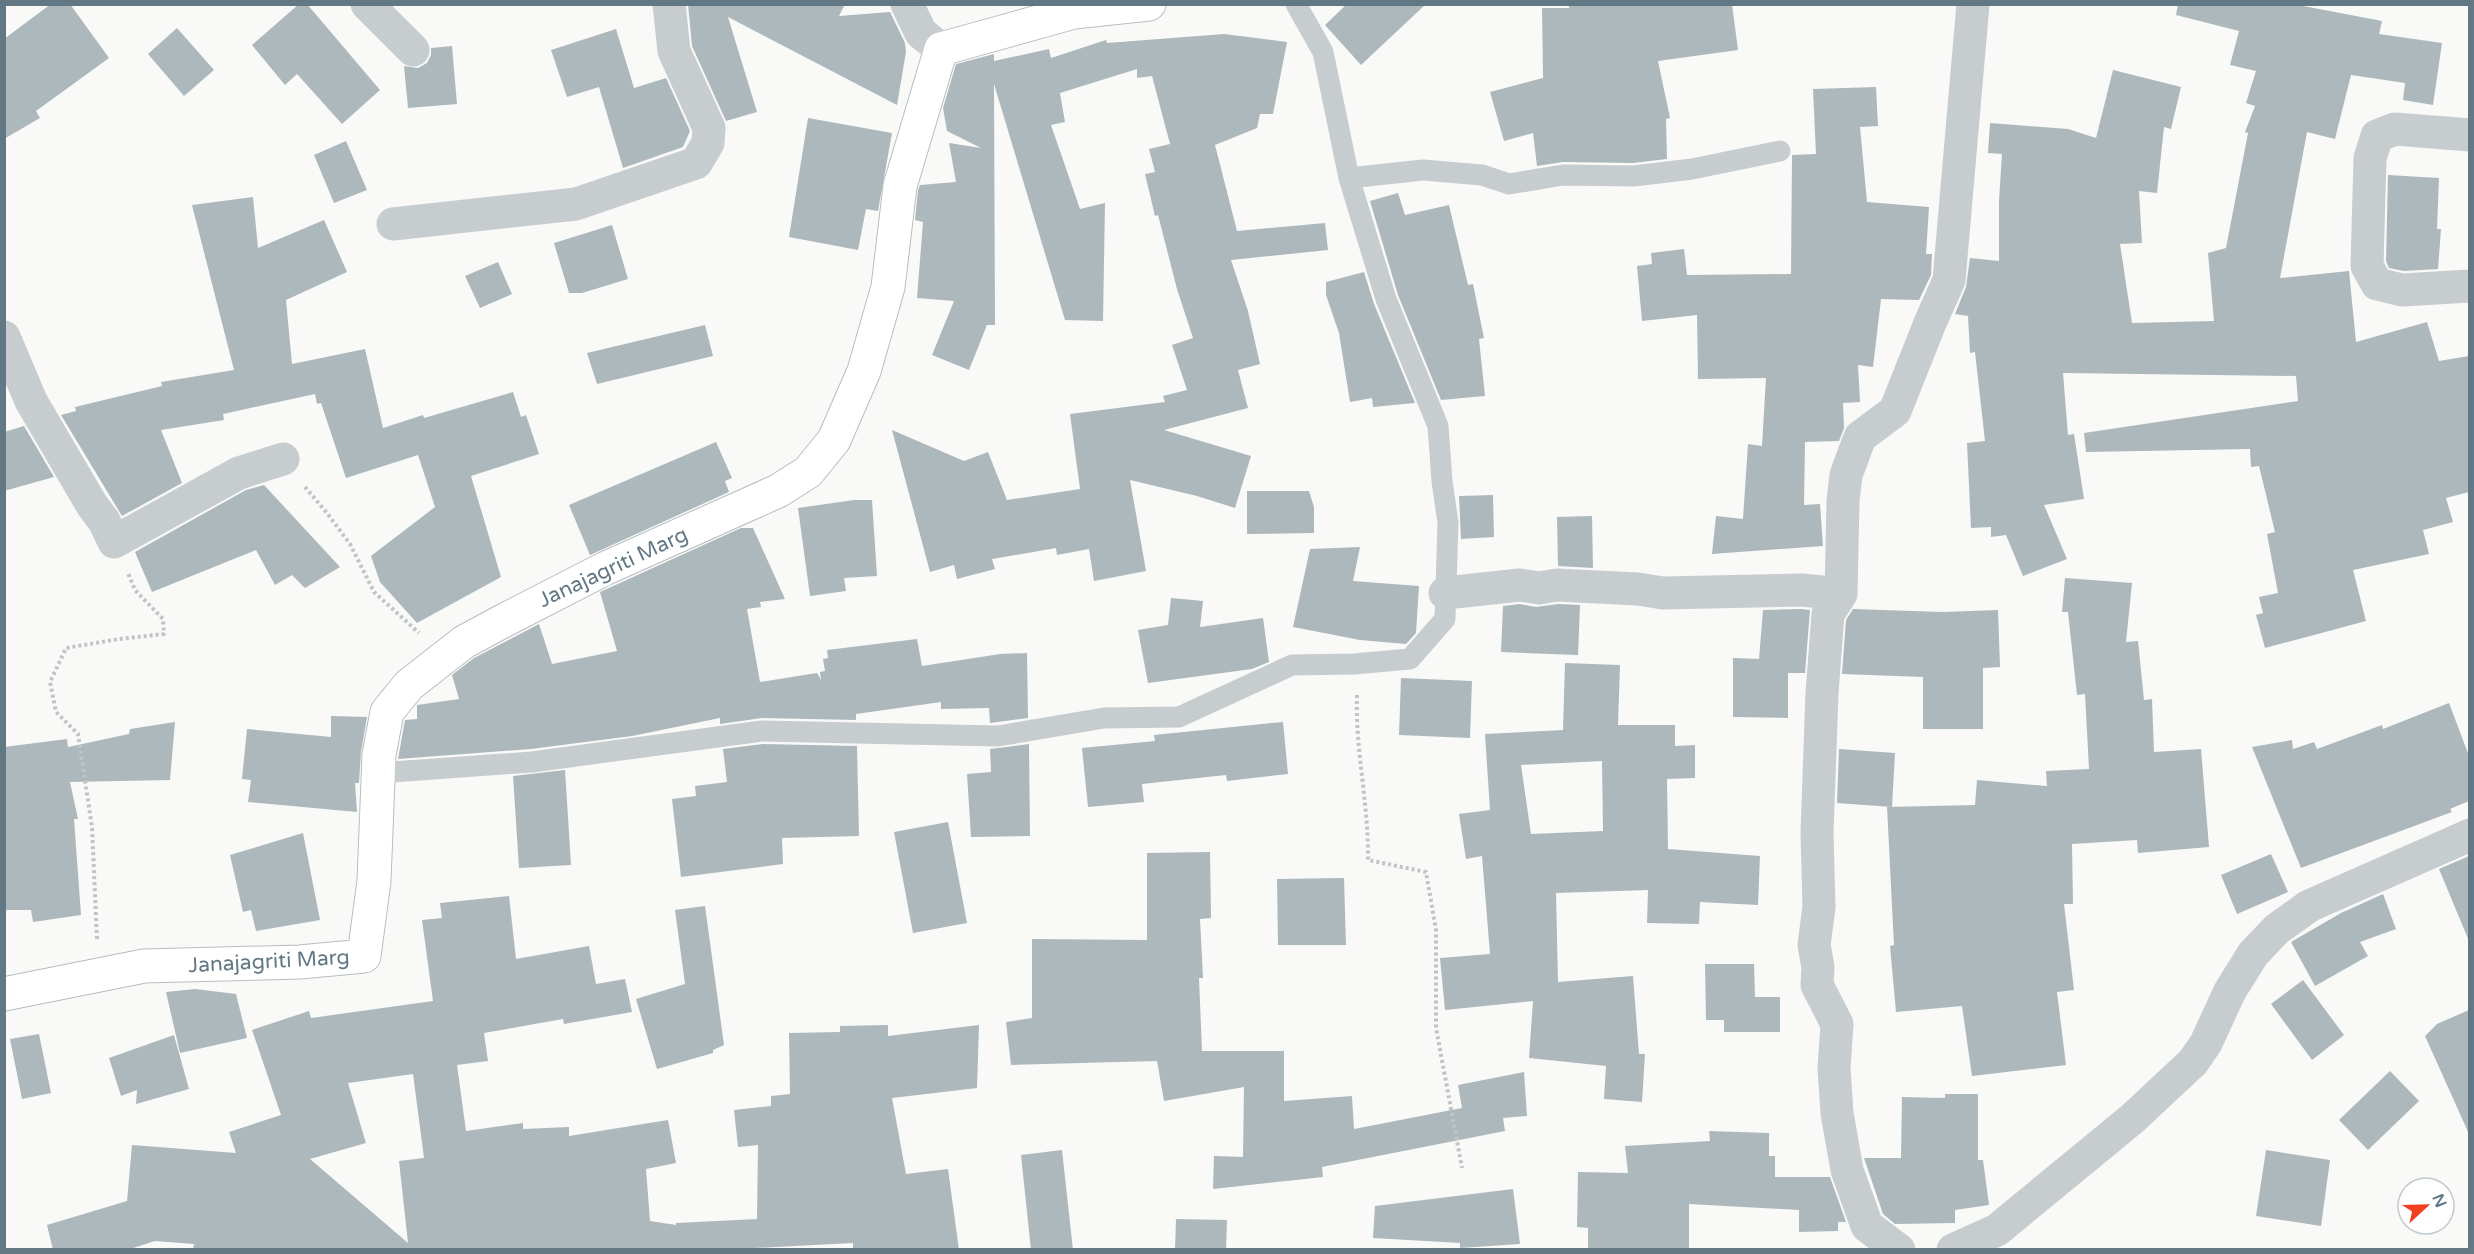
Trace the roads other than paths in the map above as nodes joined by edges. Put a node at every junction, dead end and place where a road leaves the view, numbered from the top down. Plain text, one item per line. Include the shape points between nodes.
1 (367, 4) edge
2 (669, 4) edge
3 (907, 4) edge
4 (1149, 4) edge
5 (1296, 4) edge
6 (1973, 4) edge
7 (1140, 5) edge
8 (941, 49) junction
9 (413, 50) dead end
10 (2469, 135) edge
11 (1780, 151) dead end
12 (1348, 178) junction
13 (393, 224) dead end
14 (2469, 286) edge
15 (4, 337) edge
16 (283, 459) road end
17 (1445, 593) junction
18 (1840, 594) junction
19 (378, 773) junction
20 (2469, 835) edge
21 (4, 994) edge
22 (2005, 1240) edge
23 (1899, 1250) edge
24 (1953, 1250) edge

1 - 9 street
2 - 13 street via 674,51 709,128 708,143 696,162 576,204
3 - 8 street via 921,33
4 - 7 street
5 - 12 lane via 1323,52
6 - 18 street via 1949,280 1895,411 1860,437 1846,475
7 - 8 street via 1074,12
8 - 19 street, Janajagriti Marg via 900,186 888,287 864,371 834,440 808,472 777,491 604,569 444,656 409,685 387,712
10 - 14 street via 2395,129 2378,136 2370,158 2367,266 2377,284 2402,290
11 - 12 lane via 1692,169 1634,176 1563,176 1509,184 1482,175 1423,170
12 - 17 lane via 1386,299 1438,426 1448,523
15 - 16 street via 30,401 114,542 239,473
17 - 18 street via 1557,585 1663,592 1802,590
17 - 19 lane via 1445,619 1410,658 1292,665 1179,717 1104,718 998,736 762,731 532,762
18 - 23 street via 1828,614 1822,693 1817,833 1819,907 1814,945 1817,985 1837,1024 1837,1113 1847,1170 1867,1226
19 - 21 street, Janajagriti Marg via 374,881 364,956 300,962 144,966
20 - 22 street via 2309,906 2277,929 2253,954 2193,1062
22 - 24 street

